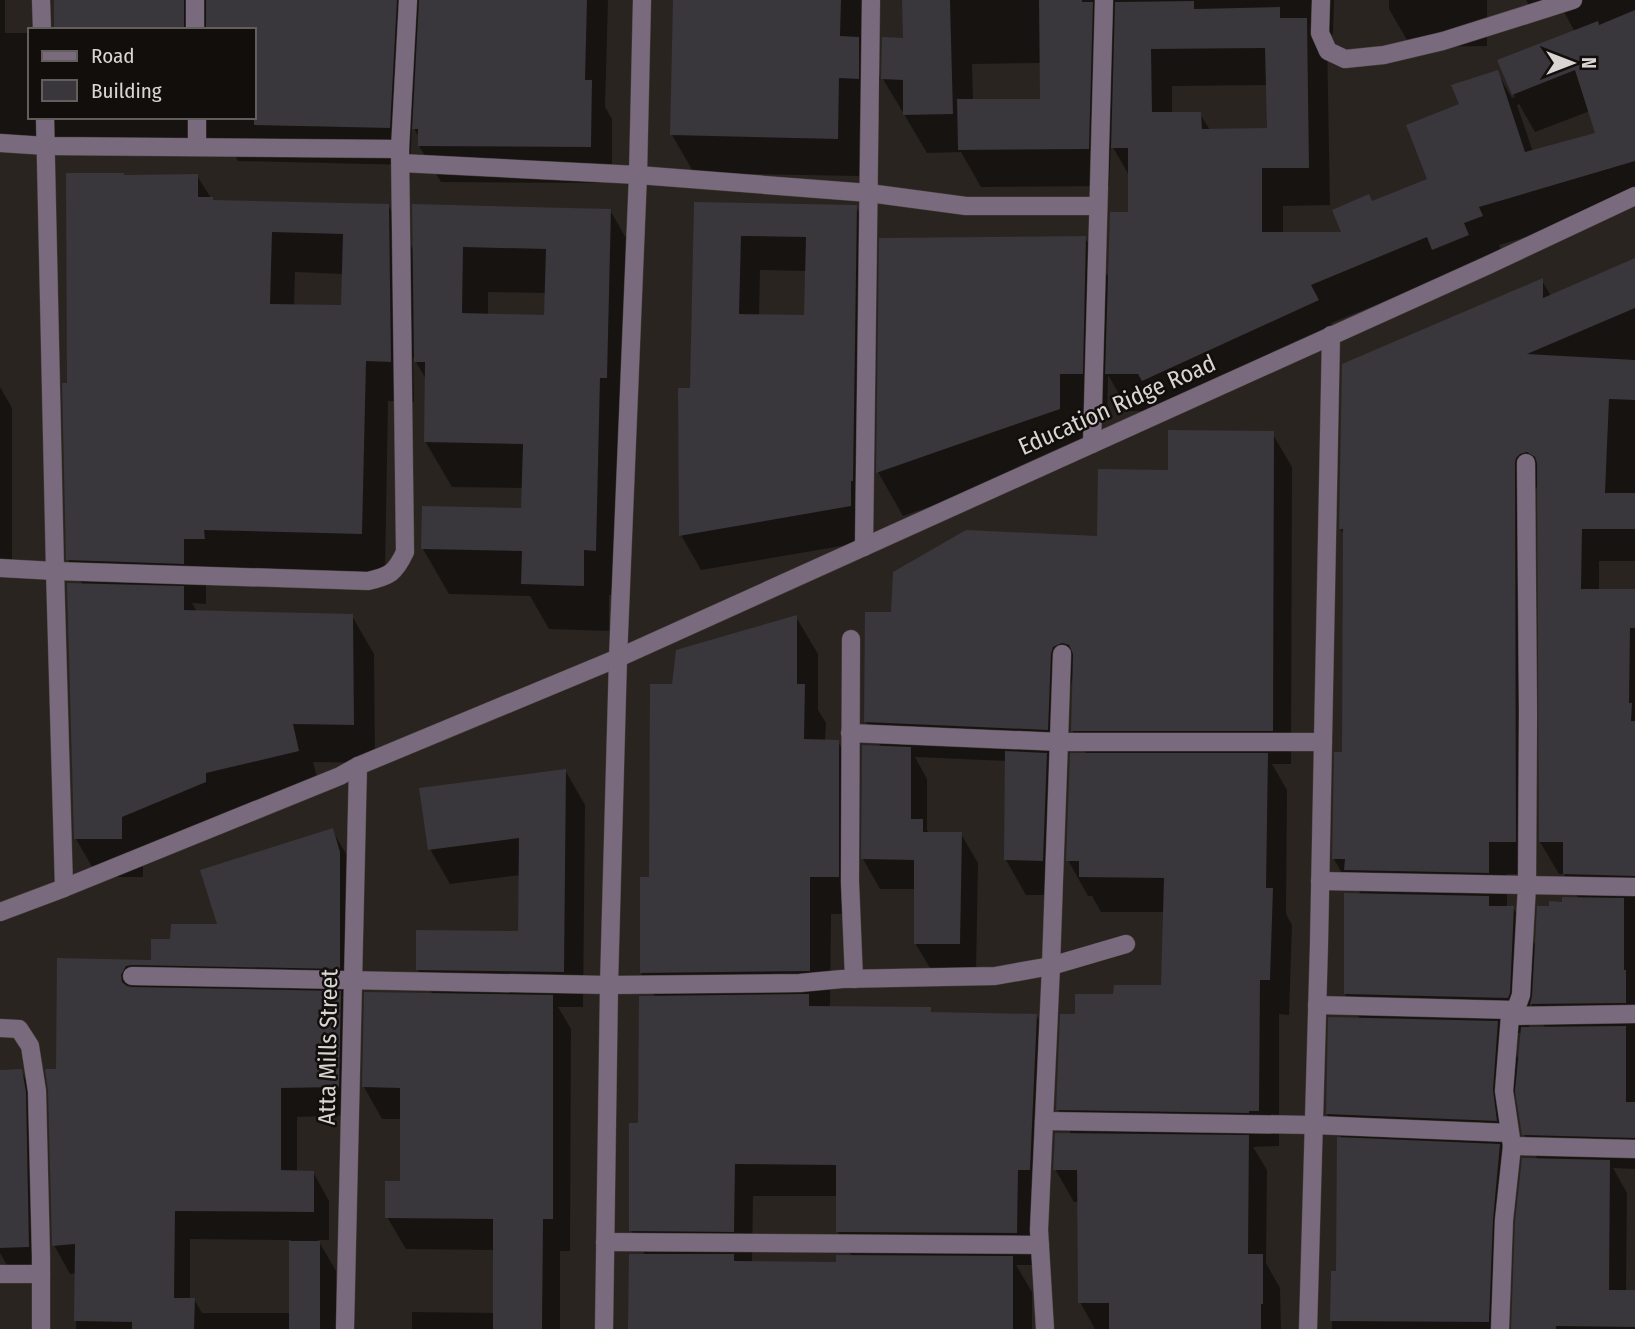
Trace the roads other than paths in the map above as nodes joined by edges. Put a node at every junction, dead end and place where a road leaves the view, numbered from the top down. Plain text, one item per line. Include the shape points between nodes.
1 (41, 0) edge
2 (195, 0) edge
3 (408, 0) edge
4 (642, 0) edge
5 (871, 0) edge
6 (1104, 0) edge
7 (1321, 0) edge
8 (1573, 0) edge
9 (42, 28) edge
10 (195, 28) edge
11 (45, 119) edge
12 (197, 119) edge
13 (0, 143) edge
14 (46, 146) junction
15 (197, 146) junction
16 (400, 156) junction
17 (638, 176) junction
18 (869, 193) junction
19 (1635, 196) edge
20 (1098, 206) junction
21 (1331, 335) junction
22 (1092, 444) junction
23 (1526, 463) dead end
24 (864, 547) junction
25 (0, 568) edge
26 (55, 571) junction
27 (851, 639) dead end
28 (1062, 654) dead end
29 (618, 658) junction
30 (850, 733) junction
31 (1060, 742) junction
32 (1323, 742) junction
33 (358, 766) junction
34 (1320, 881) junction
35 (1527, 885) junction
36 (1635, 887) edge
37 (64, 888) junction
38 (0, 912) edge
39 (1126, 944) dead end
40 (1051, 966) junction
41 (132, 976) dead end
42 (354, 979) junction
43 (854, 979) junction
44 (609, 985) junction
45 (1317, 1005) junction
46 (1512, 1013) junction
47 (1635, 1014) edge
48 (0, 1028) edge
49 (1044, 1121) junction
50 (1313, 1125) junction
51 (1511, 1140) junction
52 (1635, 1149) edge
53 (606, 1242) junction
54 (1040, 1245) junction
55 (0, 1274) edge
56 (41, 1274) junction
57 (44, 1328) edge
58 (345, 1329) edge
59 (604, 1329) edge
60 (1045, 1329) edge
61 (1308, 1329) edge
62 (1500, 1329) edge

1 - 9 street
2 - 10 street
3 - 16 street
4 - 17 street
5 - 18 street
6 - 20 street
7 - 8 street via 1321,33 1328,51 1345,59 1443,41
11 - 14 street
12 - 15 street
13 - 14 street
14 - 15 street
14 - 26 street
15 - 16 street
16 - 17 street
16 - 26 street via 405,552 398,568 368,581
17 - 18 street
17 - 29 street
18 - 20 street via 966,205
18 - 24 street
19 - 21 street, Education Ridge Road
20 - 22 street
21 - 22 street, Education Ridge Road
21 - 32 street
22 - 24 street, Education Ridge Road
23 - 35 street
24 - 29 street, Education Ridge Road
25 - 26 street
26 - 37 street
27 - 30 street
28 - 31 street
29 - 33 street, Education Ridge Road
29 - 44 street
30 - 31 street
30 - 43 street
31 - 32 street
31 - 40 street
32 - 34 street
33 - 37 street, Education Ridge Road
33 - 42 street, Atta Mills Street
34 - 35 street
34 - 45 street
35 - 36 street
35 - 46 street via 1521,995
37 - 38 street, Education Ridge Road
39 - 40 street
40 - 43 street via 995,976
40 - 49 street
41 - 42 street
42 - 44 street
42 - 58 street, Atta Mills Street
43 - 44 street
44 - 53 street
45 - 46 street
45 - 50 street
46 - 47 street
46 - 51 street via 1504,1091
48 - 56 street via 19,1029 30,1046 37,1091
49 - 50 street
49 - 54 street
50 - 51 street
50 - 61 street
51 - 52 street
51 - 62 street
53 - 54 street
53 - 59 street
54 - 60 street
55 - 56 street
56 - 57 street

